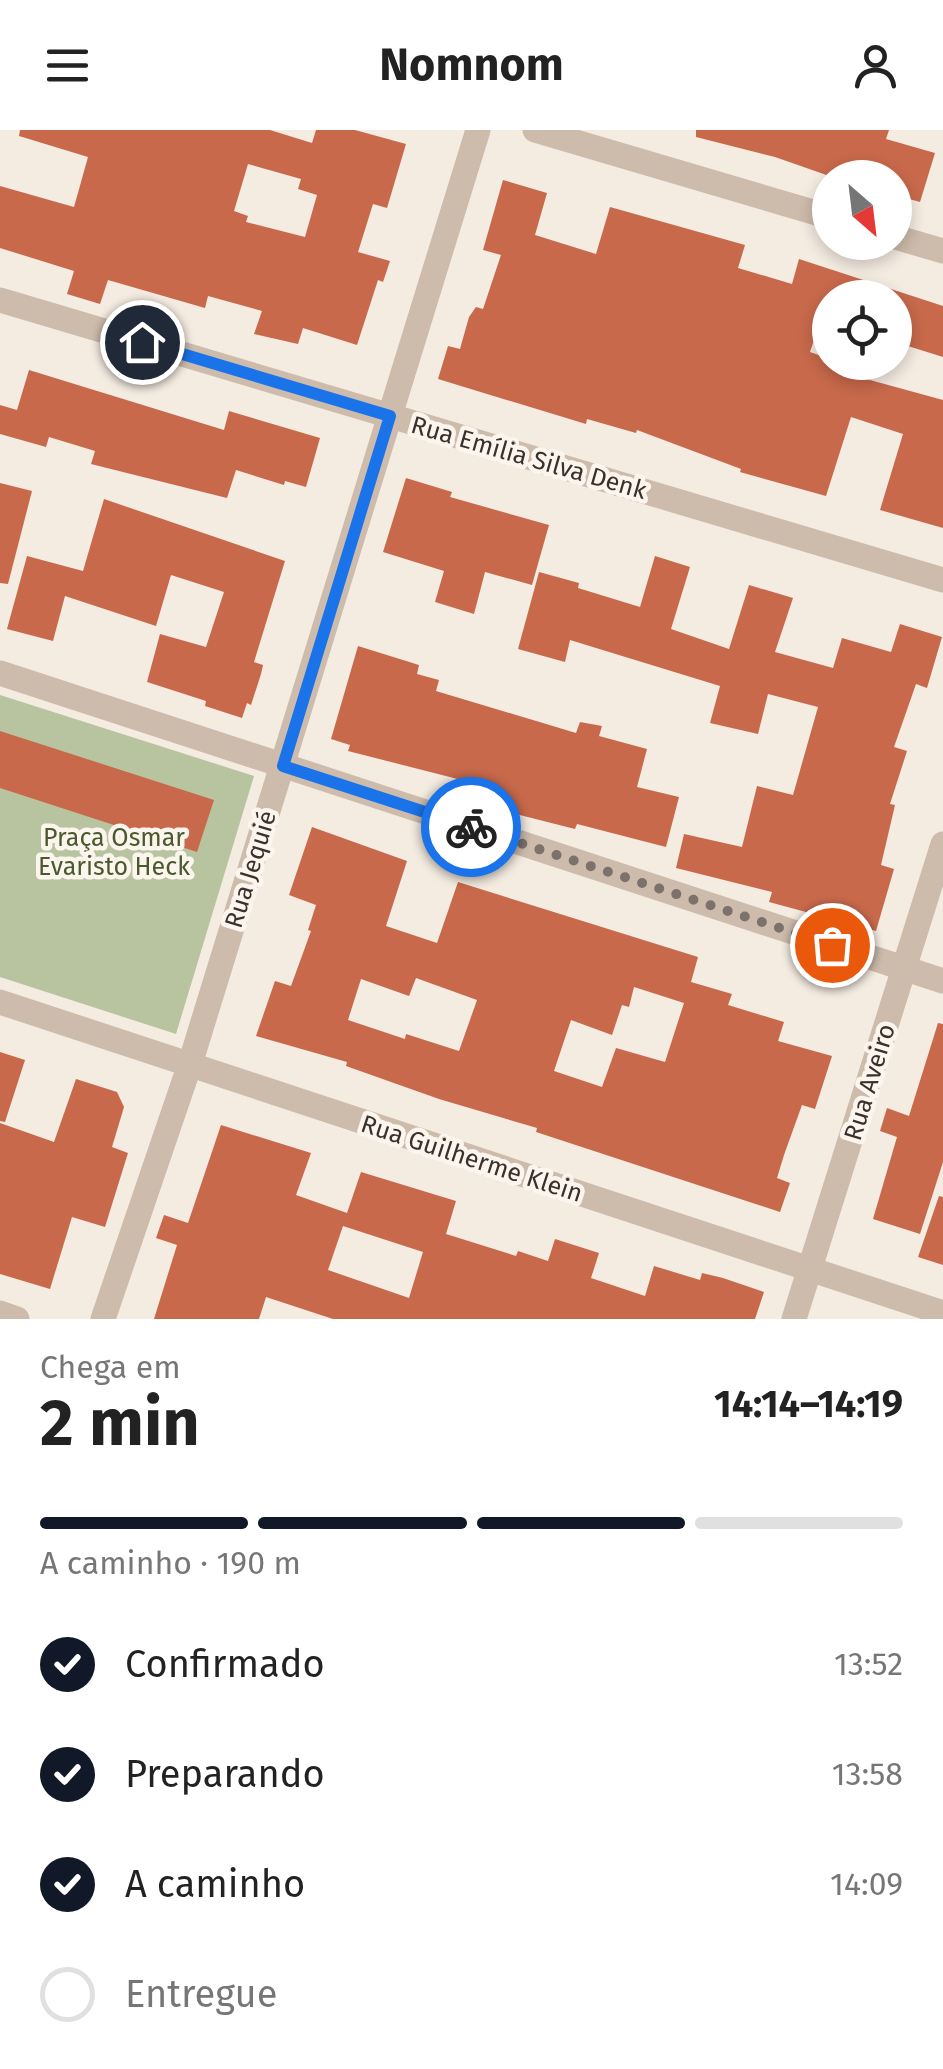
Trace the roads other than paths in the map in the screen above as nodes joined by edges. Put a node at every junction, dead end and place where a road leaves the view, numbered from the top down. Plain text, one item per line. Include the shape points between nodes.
1 (478, 130) edge
2 (535, 130) edge
3 (812, 213) edge
4 (912, 242) edge
5 (943, 251) edge
6 (0, 300) edge
7 (390, 416) junction
8 (943, 580) edge
9 (0, 674) edge
10 (283, 766) junction
11 (943, 844) edge
12 (904, 969) junction
13 (943, 981) edge
14 (0, 1002) edge
15 (190, 1064) junction
16 (810, 1270) junction
17 (0, 1314) edge
18 (943, 1314) edge
19 (17, 1319) edge
20 (103, 1319) edge
21 (794, 1319) edge

1 - 7 street, Rua Jequié
2 - 3 street
4 - 5 street
6 - 7 street, Rua Emília Silva Denk
7 - 8 street, Rua Emília Silva Denk
7 - 10 street, Rua Jequié
9 - 10 street
10 - 12 street
10 - 15 street, Rua Jequié
11 - 12 street, Rua Aveiro
12 - 13 street
12 - 16 street, Rua Aveiro
14 - 15 street, Rua Guilherme Klein
15 - 16 street, Rua Guilherme Klein
15 - 20 street, Rua Jequié
16 - 18 street, Rua Guilherme Klein
16 - 21 street, Rua Aveiro
17 - 19 street

